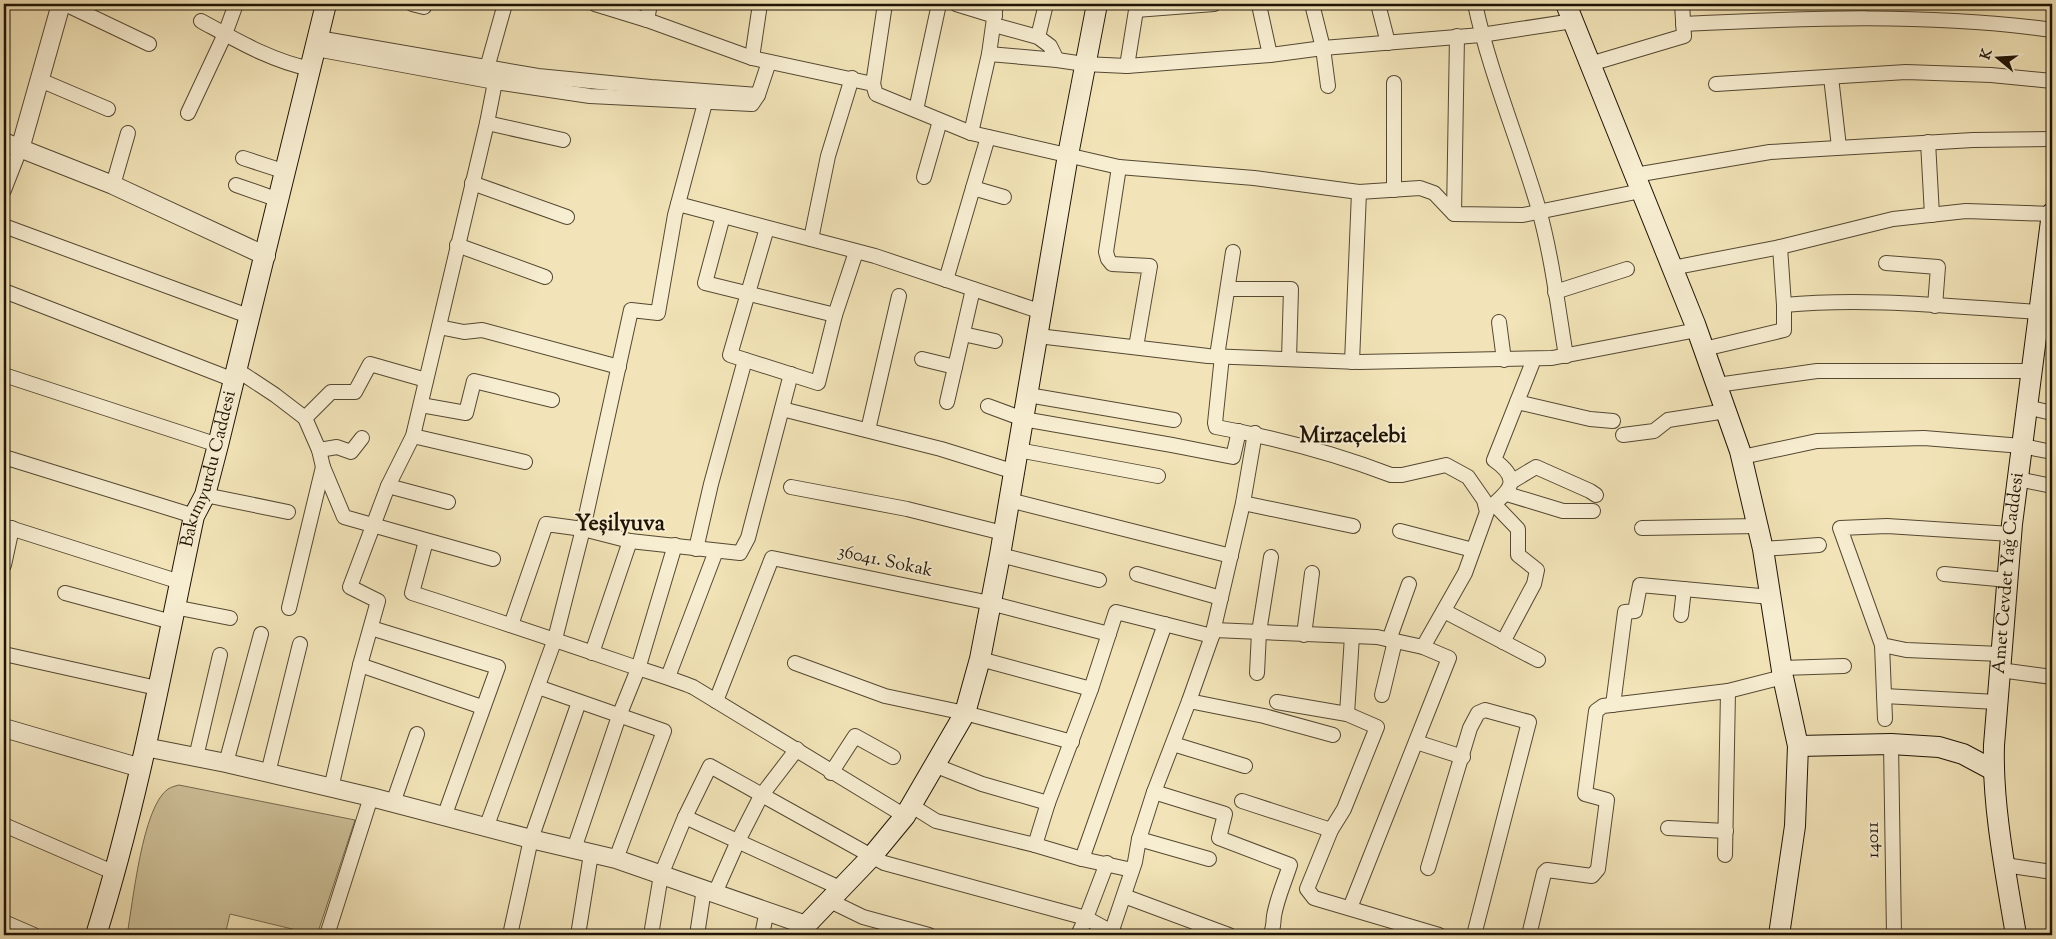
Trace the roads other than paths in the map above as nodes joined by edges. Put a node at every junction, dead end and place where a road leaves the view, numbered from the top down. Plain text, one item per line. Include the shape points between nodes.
1 (63, 4) edge
2 (236, 4) edge
3 (326, 4) edge
4 (505, 4) edge
5 (595, 4) edge
6 (650, 4) edge
7 (760, 4) edge
8 (885, 4) edge
9 (940, 4) edge
10 (956, 4) edge
11 (1046, 4) edge
12 (1097, 4) edge
13 (1214, 4) edge
14 (1261, 4) edge
15 (1312, 4) edge
16 (1378, 4) edge
17 (1475, 4) edge
18 (1682, 4) edge
19 (1136, 7) edge
20 (1570, 12) edge
21 (995, 15) edge
22 (647, 20) junction
23 (201, 21) dead end
24 (1682, 24) junction
25 (2052, 30) edge
26 (225, 34) junction
27 (1481, 34) junction
28 (1457, 36) junction
29 (1038, 37) junction
30 (1388, 43) junction
31 (149, 44) dead end
32 (317, 44) junction
33 (1323, 48) junction
34 (989, 54) junction
35 (1270, 55) junction
36 (752, 58) junction
37 (1057, 60) junction
38 (769, 62) junction
39 (1084, 64) junction
40 (1590, 64) junction
41 (1127, 66) junction
42 (487, 68) junction
43 (311, 69) junction
44 (1831, 77) junction
45 (852, 78) junction
46 (40, 80) junction
47 (2052, 81) edge
48 (495, 82) junction
49 (1394, 83) dead end
50 (873, 84) junction
51 (1716, 84) dead end
52 (1328, 86) dead end
53 (758, 95) junction
54 (705, 102) junction
55 (108, 109) dead end
56 (916, 110) junction
57 (188, 113) dead end
58 (940, 121) junction
59 (487, 123) junction
60 (128, 133) dead end
61 (971, 133) junction
62 (988, 137) junction
63 (2052, 139) edge
64 (563, 140) dead end
65 (4, 142) edge
66 (1928, 142) junction
67 (1839, 147) junction
68 (20, 149) junction
69 (1068, 155) junction
70 (243, 158) dead end
71 (1119, 167) junction
72 (286, 172) junction
73 (924, 177) dead end
74 (472, 183) junction
75 (1638, 183) junction
76 (113, 184) junction
77 (236, 185) dead end
78 (973, 188) junction
79 (4, 190) edge
80 (1394, 190) junction
81 (1359, 192) junction
82 (1004, 198) dead end
83 (279, 200) junction
84 (678, 204) junction
85 (1539, 212) junction
86 (1454, 214) junction
87 (2052, 214) edge
88 (1932, 215) junction
89 (723, 216) junction
90 (567, 217) dead end
91 (4, 226) edge
92 (767, 228) junction
93 (2051, 238) edge
94 (811, 240) junction
95 (457, 245) junction
96 (1780, 247) junction
97 (856, 252) junction
98 (1233, 252) dead end
99 (266, 256) junction
100 (1886, 263) dead end
101 (1672, 268) junction
102 (1627, 269) dead end
103 (545, 277) dead end
104 (946, 280) junction
105 (973, 289) junction
106 (1228, 289) junction
107 (4, 290) edge
108 (1555, 292) junction
109 (748, 294) junction
110 (899, 296) dead end
111 (1784, 305) junction
112 (1935, 306) junction
113 (1042, 312) junction
114 (2039, 312) junction
115 (835, 315) junction
116 (251, 317) junction
117 (1499, 322) dead end
118 (439, 327) junction
119 (962, 334) junction
120 (1038, 336) junction
121 (1700, 340) junction
122 (995, 341) dead end
123 (1136, 347) junction
124 (1220, 356) junction
125 (1566, 356) junction
126 (922, 359) dead end
127 (1289, 359) junction
128 (1534, 359) junction
129 (745, 360) junction
130 (1504, 360) junction
131 (1352, 362) junction
132 (619, 367) junction
133 (955, 367) junction
134 (2032, 371) junction
135 (791, 374) junction
136 (4, 375) edge
137 (235, 375) junction
138 (426, 380) junction
139 (1717, 385) junction
140 (1028, 395) junction
141 (552, 400) dead end
142 (947, 402) dead end
143 (1517, 402) junction
144 (421, 405) junction
145 (988, 406) dead end
146 (2027, 407) junction
147 (782, 409) junction
148 (1726, 411) junction
149 (2052, 413) edge
150 (305, 418) junction
151 (1023, 419) junction
152 (1174, 420) dead end
153 (1613, 421) dead end
154 (868, 430) junction
155 (1238, 431) junction
156 (1255, 433) junction
157 (1624, 435) dead end
158 (413, 436) junction
159 (362, 438) dead end
160 (218, 445) junction
161 (2022, 446) junction
162 (319, 450) junction
163 (1018, 450) junction
164 (2052, 452) edge
165 (4, 457) edge
166 (1742, 457) junction
167 (525, 462) dead end
168 (323, 467) junction
169 (1014, 472) junction
170 (1158, 476) dead end
171 (2018, 479) junction
172 (388, 486) junction
173 (2052, 486) edge
174 (791, 487) dead end
175 (1509, 488) junction
176 (205, 495) junction
177 (1596, 495) dead end
178 (1009, 500) junction
179 (448, 502) dead end
180 (1243, 503) junction
181 (1491, 507) junction
182 (1593, 511) dead end
183 (288, 512) dead end
184 (194, 516) junction
185 (373, 526) junction
186 (1353, 526) dead end
187 (1758, 526) junction
188 (8, 527) edge
189 (1642, 528) dead end
190 (583, 529) junction
191 (1400, 531) dead end
192 (1004, 533) junction
193 (2011, 534) junction
194 (426, 541) junction
195 (630, 541) junction
196 (675, 545) junction
197 (1819, 545) dead end
198 (696, 549) junction
199 (1763, 549) junction
200 (1473, 550) junction
201 (716, 551) junction
202 (1000, 554) junction
203 (1231, 556) junction
204 (1271, 557) dead end
205 (493, 559) dead end
206 (4, 565) edge
207 (1312, 573) dead end
208 (1137, 574) dead end
209 (1944, 574) dead end
210 (1099, 580) dead end
211 (2008, 580) junction
212 (180, 582) junction
213 (1409, 584) dead end
214 (1684, 589) junction
215 (65, 593) dead end
216 (1771, 597) junction
217 (1221, 598) junction
218 (990, 604) junction
219 (289, 608) dead end
220 (1444, 611) junction
221 (173, 614) junction
222 (1682, 615) dead end
223 (230, 618) dead end
224 (1165, 624) junction
225 (511, 625) junction
226 (371, 628) junction
227 (1258, 632) junction
228 (1213, 633) junction
229 (261, 634) dead end
230 (1109, 634) junction
231 (1304, 634) junction
232 (1352, 636) junction
233 (555, 639) junction
234 (1392, 640) junction
235 (1503, 642) junction
236 (300, 644) dead end
237 (1882, 645) junction
238 (1423, 647) junction
239 (592, 653) junction
240 (4, 654) edge
241 (220, 655) dead end
242 (980, 660) junction
243 (1538, 660) dead end
244 (2001, 662) junction
245 (795, 663) dead end
246 (360, 665) junction
247 (1844, 666) dead end
248 (638, 669) junction
249 (1257, 673) dead end
250 (1783, 673) junction
251 (668, 677) junction
252 (2052, 677) edge
253 (538, 687) junction
254 (157, 688) junction
255 (1092, 689) junction
256 (1728, 691) junction
257 (1382, 695) dead end
258 (1884, 696) junction
259 (716, 701) junction
260 (1189, 701) junction
261 (579, 702) junction
262 (1277, 702) dead end
263 (1997, 702) junction
264 (1613, 705) junction
265 (482, 707) junction
266 (965, 713) junction
267 (1347, 714) junction
268 (619, 716) junction
269 (1885, 720) dead end
270 (4, 728) edge
271 (417, 734) dead end
272 (1333, 735) dead end
273 (1072, 742) junction
274 (1416, 742) junction
275 (1173, 744) junction
276 (1891, 744) junction
277 (1798, 746) junction
278 (145, 747) junction
279 (797, 749) junction
280 (196, 757) junction
281 (893, 757) dead end
282 (1463, 757) junction
283 (226, 763) junction
284 (934, 765) junction
285 (1245, 766) dead end
286 (141, 768) junction
287 (1993, 770) junction
288 (268, 773) junction
289 (831, 773) junction
290 (331, 788) junction
291 (1154, 792) junction
292 (761, 796) junction
293 (371, 797) junction
294 (1242, 801) dead end
295 (393, 802) junction
296 (1048, 803) junction
297 (908, 811) junction
298 (444, 817) junction
299 (685, 817) junction
300 (4, 825) edge
301 (486, 828) junction
302 (1668, 828) dead end
303 (1331, 830) junction
304 (1726, 831) junction
305 (531, 839) junction
306 (1139, 839) junction
307 (738, 841) junction
308 (1035, 845) junction
309 (583, 852) junction
310 (1726, 855) dead end
311 (872, 856) junction
312 (616, 859) junction
313 (1210, 859) dead end
314 (1082, 860) junction
315 (1106, 863) junction
316 (2005, 865) junction
317 (1428, 868) dead end
318 (1132, 870) junction
319 (2052, 872) edge
320 (115, 873) junction
321 (661, 875) junction
322 (710, 891) junction
323 (834, 894) junction
324 (1124, 896) junction
325 (1350, 908) junction
326 (767, 910) junction
327 (1086, 918) junction
328 (4, 922) edge
329 (804, 930) edge
330 (1114, 934) edge
331 (34, 935) edge
332 (96, 935) edge
333 (327, 935) edge
334 (510, 935) edge
335 (578, 935) edge
336 (650, 935) edge
337 (697, 935) edge
338 (762, 935) edge
339 (930, 935) edge
340 (1078, 935) edge
341 (1229, 935) edge
342 (1270, 935) edge
343 (1439, 935) edge
344 (1474, 935) edge
345 (1529, 935) edge
346 (1779, 935) edge
347 (1894, 935) edge
348 (2016, 935) edge

1 - 31 street
1 - 46 street
2 - 26 street
3 - 32 main road, Bakımyurdu Caddesi
4 - 42 street
5 - 22 street
6 - 22 street
7 - 36 street
8 - 50 street
9 - 56 street
10 - 21 street
11 - 29 street
12 - 39 main road
13 - 19 street
14 - 35 street
15 - 33 street
16 - 30 street
17 - 27 street
18 - 24 street
19 - 41 street
20 - 27 street
20 - 40 main road
21 - 29 street
21 - 34 street
22 - 36 street
23 - 26 street
24 - 25 street via 1933,19
24 - 40 street via 1684,36
26 - 43 street via 289,64
26 - 57 street
27 - 28 street
27 - 85 street
28 - 30 street
28 - 86 street
29 - 37 street via 1050,46
30 - 33 street
32 - 42 street
32 - 43 main road, Bakımyurdu Caddesi
32 - 48 street
33 - 35 street
33 - 52 street
34 - 37 street
34 - 61 street
35 - 41 street
36 - 38 street
37 - 39 street
38 - 45 street
38 - 53 street
39 - 41 street
39 - 69 main road
40 - 75 main road
42 - 53 street via 538,76
43 - 72 main road, Bakımyurdu Caddesi
44 - 47 street via 1906,72
44 - 51 street
44 - 67 street
45 - 50 street
45 - 94 street via 828,156
46 - 55 street
46 - 68 street
48 - 54 street via 590,96
48 - 59 street
49 - 80 street
50 - 56 street via 876,94
53 - 54 street via 752,104
54 - 84 street
56 - 58 street
58 - 61 street
58 - 73 street
59 - 64 street
59 - 74 street
60 - 76 street
61 - 62 street
62 - 69 street
62 - 78 street
63 - 66 street
65 - 68 street
66 - 67 street
66 - 88 street
67 - 75 street via 1770,152
68 - 76 street
68 - 79 street
69 - 71 street
69 - 113 main road
70 - 72 street
71 - 81 street via 1254,178
71 - 123 street via 1106,252 1108,260 1112,264 1150,266
72 - 83 main road, Bakımyurdu Caddesi
74 - 90 street
74 - 95 street
75 - 85 street
75 - 101 main road
76 - 99 street
77 - 83 street
78 - 82 street
78 - 104 street
80 - 81 street
80 - 86 street via 1420,188 1434,193
81 - 131 street
83 - 99 main road, Bakımyurdu Caddesi
84 - 89 street
84 - 132 street via 658,313 631,310
85 - 86 street via 1522,215
85 - 108 street
87 - 88 street via 1966,211
87 - 93 main road, Amet Cevdet Yağ Caddesi
88 - 96 street via 1893,219
89 - 92 street
89 - 109 street via 705,283
91 - 116 street
92 - 94 street
92 - 109 street
93 - 114 main road, Amet Cevdet Yağ Caddesi
94 - 97 street
95 - 103 street
95 - 118 street
96 - 101 street
96 - 111 street
97 - 104 street
97 - 115 street
98 - 106 street
99 - 116 main road, Bakımyurdu Caddesi
100 - 112 street via 1938,267
101 - 121 main road
102 - 108 street
104 - 105 street
105 - 113 street
105 - 119 street
106 - 124 street
106 - 127 street via 1291,289
107 - 137 street
108 - 125 street
109 - 115 street
109 - 129 street via 730,356
110 - 154 street
111 - 112 street via 1821,302
111 - 121 street via 1784,330
112 - 114 street
113 - 120 main road
114 - 134 main road, Amet Cevdet Yağ Caddesi
115 - 135 street via 818,382
116 - 137 main road, Bakımyurdu Caddesi
117 - 130 street
118 - 132 street via 464,332 482,330
118 - 138 street
119 - 122 street
119 - 133 street
120 - 123 street
120 - 140 main road
121 - 125 street
121 - 139 main road
123 - 124 street
124 - 127 street
124 - 155 street via 1215,423 1216,427
125 - 128 street
126 - 133 street
127 - 131 street
128 - 130 street
128 - 143 street
129 - 135 street
129 - 198 street
130 - 131 street
132 - 190 street
133 - 142 street
134 - 139 street via 1817,371
134 - 146 main road, Amet Cevdet Yağ Caddesi
135 - 147 street
136 - 160 street
137 - 150 street via 275,395
137 - 160 main road, Bakımyurdu Caddesi
138 - 144 street
138 - 150 street via 370,364 355,392 331,392
139 - 148 main road
140 - 151 main road
140 - 152 street
141 - 144 street via 474,381 466,413
143 - 153 street via 1590,419
143 - 175 street via 1494,460 1505,468
144 - 158 street
145 - 151 street
146 - 149 street
146 - 161 main road, Amet Cevdet Yağ Caddesi
147 - 154 street
147 - 201 street via 748,538 740,553
148 - 157 street via 1668,420 1654,431
148 - 166 main road
150 - 162 street
151 - 155 street via 1172,444 1233,458
151 - 163 main road
154 - 169 street
155 - 156 street
156 - 180 street
156 - 181 street via 1314,448 1391,474 1402,475 1446,465 1468,477
158 - 167 street
158 - 172 street
159 - 162 street via 351,452 337,447
160 - 176 main road, Bakımyurdu Caddesi
161 - 164 street
161 - 166 street via 1924,438 1817,441
161 - 171 main road, Amet Cevdet Yağ Caddesi
162 - 168 street
163 - 169 main road
163 - 170 street
165 - 184 street
166 - 187 main road
168 - 185 street via 344,517
168 - 219 street
169 - 178 main road
171 - 173 street
171 - 193 main road, Amet Cevdet Yağ Caddesi
172 - 179 street
172 - 185 street
174 - 192 street via 907,509
175 - 177 street via 1536,467
175 - 181 street
175 - 182 street via 1564,511
176 - 183 street
176 - 184 main road, Bakımyurdu Caddesi
178 - 192 main road
178 - 203 street
180 - 186 street
180 - 203 street
181 - 200 street
181 - 235 street via 1518,530 1518,555 1537,570 1534,584
184 - 212 main road, Bakımyurdu Caddesi
185 - 194 street
185 - 226 street via 350,588 378,601
187 - 189 street
187 - 199 main road
188 - 206 street
188 - 212 street
190 - 195 street
190 - 225 street via 546,524
190 - 233 street
191 - 200 street
192 - 202 main road
193 - 211 main road, Amet Cevdet Yağ Caddesi
193 - 237 street via 1887,526 1840,528
194 - 205 street
194 - 225 street via 412,593
195 - 196 street
195 - 239 street
196 - 198 street
196 - 248 street
197 - 199 street
198 - 201 street
199 - 216 main road
200 - 220 street via 1465,573
201 - 251 street
202 - 210 street
202 - 218 main road
203 - 217 street
204 - 227 street
207 - 231 street
208 - 217 street
209 - 211 street
211 - 244 main road, Amet Cevdet Yağ Caddesi
212 - 221 main road, Bakımyurdu Caddesi
213 - 234 street
214 - 216 street
214 - 222 street
214 - 264 street via 1640,585 1635,611 1625,612
215 - 221 street
216 - 250 main road
217 - 228 street
218 - 230 street, 36041. Sokak
218 - 242 main road
218 - 259 street, 36041. Sokak via 772,558
220 - 235 street
220 - 238 street
221 - 223 street
221 - 254 main road, Bakımyurdu Caddesi
224 - 228 street
224 - 230 street via 1116,612
224 - 314 street
225 - 233 street
226 - 246 street
226 - 265 street via 498,667
227 - 228 street
227 - 231 street
227 - 249 street
228 - 260 street
229 - 283 street
230 - 255 street
231 - 232 street
232 - 234 street
232 - 267 street
233 - 239 street
233 - 253 street
234 - 238 street
234 - 257 street
235 - 243 street
236 - 288 street
237 - 244 street
237 - 258 street
238 - 274 street via 1449,658
239 - 248 street
240 - 254 street
241 - 280 street
242 - 255 street
242 - 266 main road
244 - 252 street
244 - 263 main road, Amet Cevdet Yağ Caddesi
245 - 266 street via 884,696
246 - 265 street
246 - 290 street
247 - 250 street
248 - 251 street
248 - 268 street
250 - 256 street
250 - 277 main road
251 - 259 street
253 - 261 street
253 - 301 street
254 - 278 main road, Bakımyurdu Caddesi
255 - 273 street
256 - 264 street
256 - 304 street
258 - 263 street
258 - 269 street
259 - 279 street
260 - 272 street via 1264,716
260 - 275 street
261 - 268 street
261 - 305 street
262 - 267 street
263 - 287 main road, Amet Cevdet Yağ Caddesi
264 - 345 street via 1596,711 1585,794 1607,800 1598,869 1592,876 1547,870
265 - 298 street
266 - 273 street
266 - 284 main road
267 - 303 street via 1378,728 1344,810
268 - 309 street
268 - 312 street via 664,730
270 - 286 street
271 - 295 street
273 - 296 street
274 - 282 street
274 - 325 street
275 - 285 street
275 - 291 street
276 - 277 main road
276 - 287 main road via 1939,747 1963,754
276 - 347 street, 14011
277 - 346 main road via 1795,826
278 - 280 street
278 - 286 main road, Bakımyurdu Caddesi
279 - 289 street
279 - 292 street
280 - 283 street
281 - 289 street via 855,736
282 - 317 street
282 - 344 street via 1470,728 1478,713 1484,710 1529,722
283 - 288 street
284 - 296 street via 982,784
284 - 297 main road
286 - 320 main road, Bakımyurdu Caddesi
287 - 316 main road, Amet Cevdet Yağ Caddesi
288 - 290 street
289 - 297 street
290 - 293 street
291 - 306 street
291 - 342 street via 1225,814 1219,838 1290,865
292 - 299 street via 710,766
292 - 307 street
292 - 311 street
293 - 295 street
293 - 333 street
294 - 303 street
295 - 298 street
296 - 308 street
297 - 308 street
297 - 311 main road
298 - 301 street
299 - 307 street
299 - 321 street
300 - 320 street
301 - 305 street
302 - 304 street
303 - 325 street via 1307,889 1314,898
304 - 310 street
305 - 309 street
305 - 334 street
306 - 313 street
306 - 318 street
307 - 322 street
307 - 323 street
308 - 314 street
309 - 312 street
309 - 335 street
311 - 323 main road
311 - 327 street via 884,863
312 - 321 street
314 - 315 street
315 - 318 street
315 - 327 street
316 - 319 street
316 - 348 main road, Amet Cevdet Yağ Caddesi
318 - 324 street
320 - 332 main road, Bakımyurdu Caddesi
321 - 322 street
321 - 336 street
322 - 326 street
322 - 337 street
323 - 329 main road
323 - 339 street via 863,918
324 - 330 street
324 - 341 street
325 - 343 street
326 - 329 street
326 - 338 street
327 - 330 street
327 - 340 street
328 - 331 street

